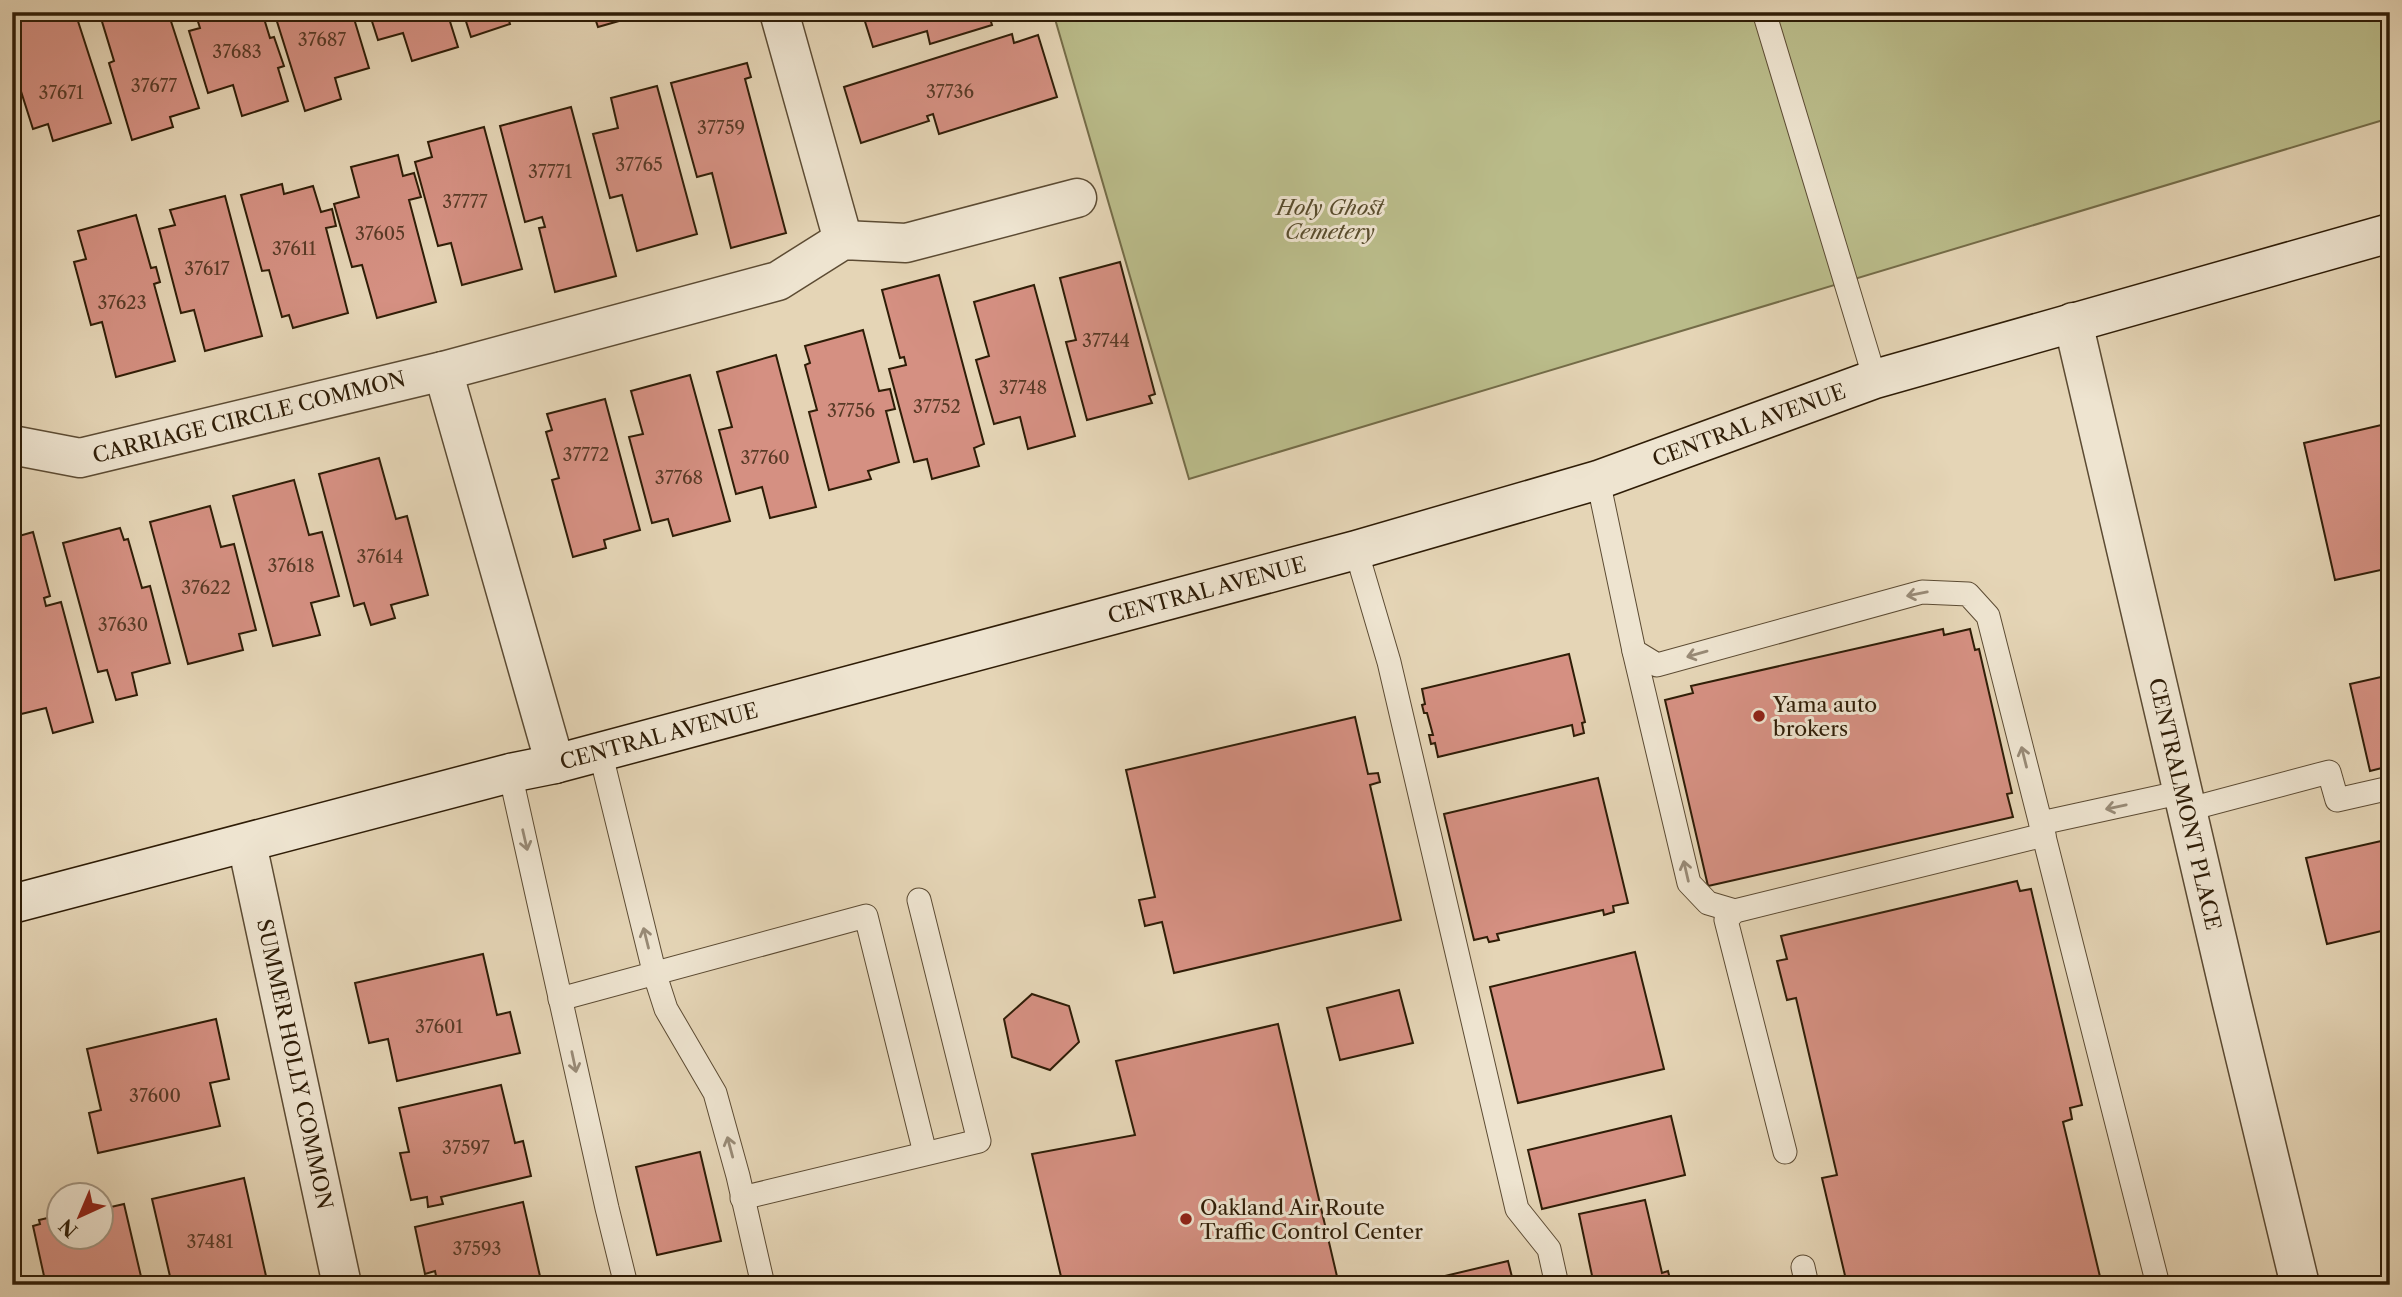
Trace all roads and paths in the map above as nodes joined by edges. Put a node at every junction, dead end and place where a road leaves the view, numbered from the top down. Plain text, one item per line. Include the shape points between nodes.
1 (779, 12) edge
2 (1764, 12) edge
3 (1077, 198) dead end
4 (2390, 233) edge
5 (843, 240) junction
6 (2073, 321) junction
7 (443, 371) junction
8 (1875, 379) junction
9 (13, 441) edge
10 (1598, 480) junction
11 (1356, 550) junction
12 (1634, 651) junction
13 (600, 751) junction
14 (555, 764) junction
15 (510, 774) junction
16 (2390, 788) edge
17 (2185, 801) junction
18 (2043, 829) junction
19 (247, 844) junction
20 (919, 900) dead end
21 (12, 904) edge
22 (1735, 911) junction
23 (655, 975) junction
24 (560, 999) junction
25 (1784, 1152) dead end
26 (925, 1153) junction
27 (742, 1198) junction
28 (342, 1285) edge
29 (626, 1285) edge
30 (763, 1285) edge
31 (1557, 1285) edge
32 (2158, 1285) edge
33 (2301, 1285) edge

1 - 5 street
2 - 8 lane
3 - 5 street via 906,243
4 - 6 street, CENTRAL AVENUE
5 - 7 street, CARRIAGE CIRCLE COMMON via 778,281
6 - 8 street, CENTRAL AVENUE
6 - 17 street, CENTRALMONT PLACE
7 - 9 street, CARRIAGE CIRCLE COMMON via 80,458
7 - 14 street
8 - 10 street, CENTRAL AVENUE
10 - 11 street, CENTRAL AVENUE
10 - 12 lane
11 - 13 street, CENTRAL AVENUE
11 - 31 lane via 1389,662 1517,1209 1549,1249
18 -> 12 lane via 1988,616 1968,594 1922,592 1657,666
22 -> 12 lane via 1707,904 1689,883
13 - 14 street, CENTRAL AVENUE
23 -> 13 lane
14 - 15 street, CENTRAL AVENUE
15 - 19 street, CENTRAL AVENUE
15 -> 24 lane
16 - 17 lane via 2337,800 2329,772
17 -> 18 lane
17 - 33 street, CENTRALMONT PLACE
18 - 22 lane
18 - 32 lane
19 - 21 street, CENTRAL AVENUE
19 - 28 street, SUMMER HOLLY COMMON
20 - 26 lane via 979,1141
22 - 25 lane via 1726,920
23 - 24 lane
23 - 26 lane via 866,916
27 -> 23 lane via 715,1093 666,1009
24 -> 29 lane
26 - 27 lane
27 - 30 lane

